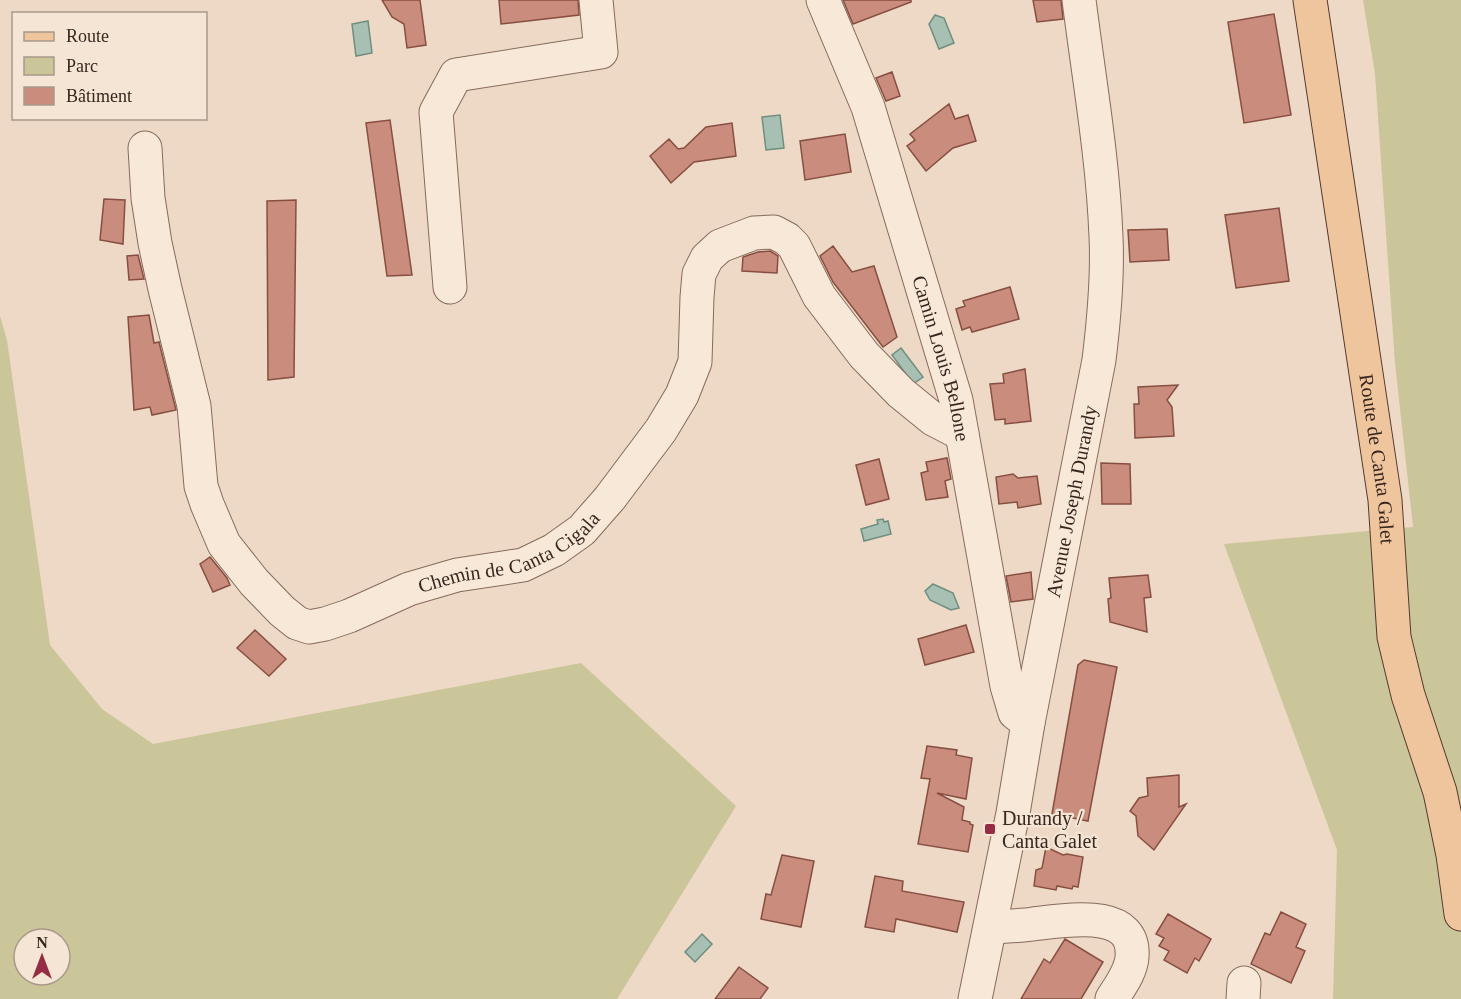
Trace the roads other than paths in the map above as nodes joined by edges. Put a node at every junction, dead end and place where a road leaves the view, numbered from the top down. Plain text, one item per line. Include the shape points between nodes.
1 (596, 0) edge
2 (823, 0) edge
3 (1079, 0) edge
4 (1310, 0) edge
5 (146, 148) dead end
6 (450, 287) dead end
7 (962, 434) junction
8 (1028, 723) junction
9 (1461, 914) edge
10 (991, 927) junction
11 (975, 999) edge
12 (1112, 999) edge

1 - 6 street via 601,52 456,75 436,112
2 - 7 street, Camin Louis Bellone via 868,107 956,400
3 - 8 street, Avenue Joseph Durandy via 1106,238 1103,323
4 - 9 main road, Route de Canta Galet via 1385,500 1394,637 1408,695 1440,792
5 - 7 street, Chemin de Canta Cigala via 155,243 194,406 201,486 224,544 254,582 297,623 309,627 325,624 425,584 523,565 582,530 631,471 682,395 695,362 699,274 707,258 720,246 754,233 774,232 787,239 819,296 864,355 933,419
7 - 8 street, Camin Louis Bellone via 1007,686 1015,713
8 - 10 street, Avenue Joseph Durandy
10 - 11 street, Avenue Joseph Durandy
10 - 12 street via 1072,920 1106,921 1121,928 1131,944 1132,957

